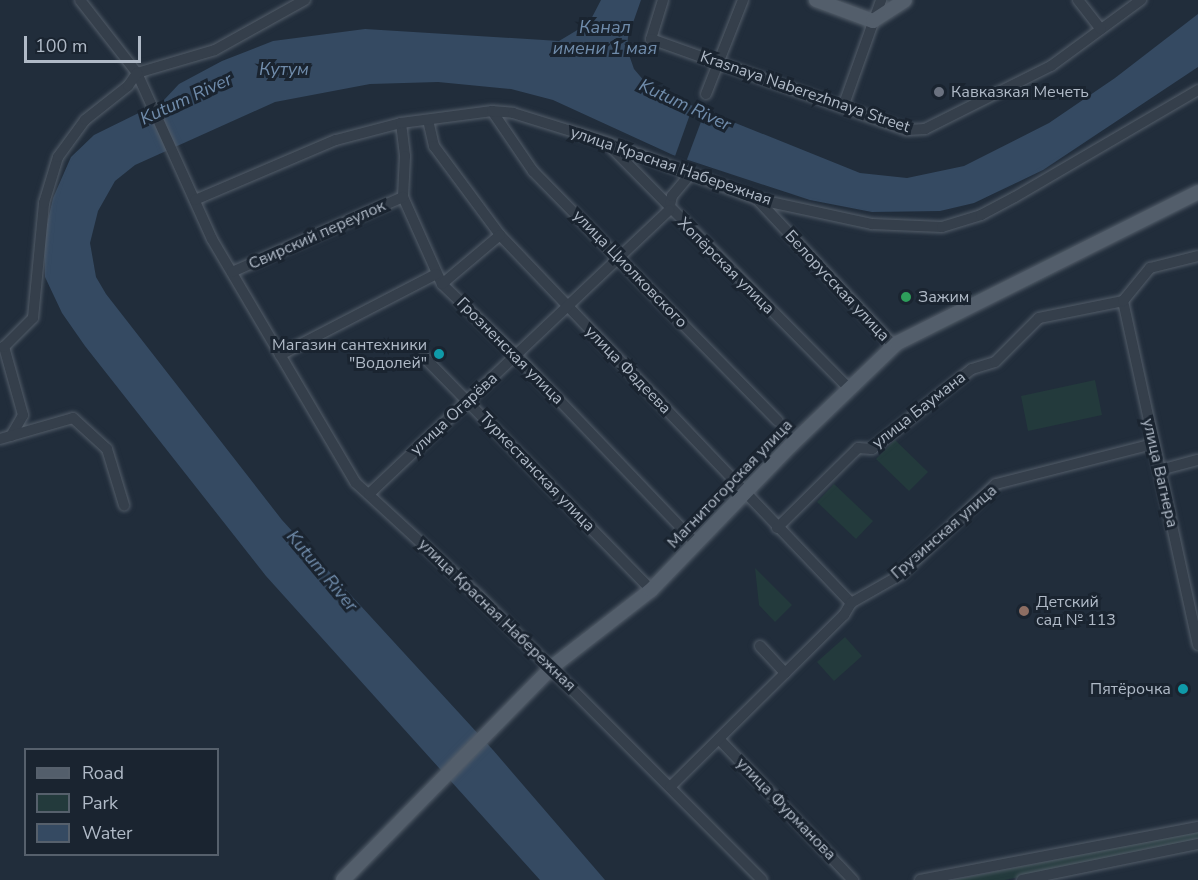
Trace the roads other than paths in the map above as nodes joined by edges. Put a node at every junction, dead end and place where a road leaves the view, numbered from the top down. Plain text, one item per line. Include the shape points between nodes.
1 (80, 0) edge
2 (305, 0) edge
3 (663, 0) edge
4 (743, 0) edge
5 (816, 0) edge
6 (881, 0) edge
7 (905, 0) edge
8 (1078, 0) edge
9 (1135, 2) edge
10 (873, 21) junction
11 (1101, 29) junction
12 (717, 63) junction
13 (137, 73) junction
14 (1198, 90) edge
15 (706, 94) dead end
16 (843, 107) junction
17 (492, 111) junction
18 (428, 120) junction
19 (401, 123) junction
20 (606, 142) junction
21 (692, 173) junction
22 (1198, 192) edge
23 (403, 197) junction
24 (756, 199) junction
25 (195, 200) junction
26 (669, 210) junction
27 (500, 235) junction
28 (1198, 256) edge
29 (620, 258) junction
30 (232, 272) junction
31 (439, 279) junction
32 (1123, 301) junction
33 (568, 308) junction
34 (894, 346) junction
35 (280, 355) junction
36 (422, 355) dead end
37 (517, 356) junction
38 (849, 388) junction
39 (468, 402) junction
40 (778, 421) dead end
41 (11, 436) junction
42 (0, 439) edge
43 (1154, 444) junction
44 (1198, 460) edge
45 (1160, 470) junction
46 (747, 491) junction
47 (369, 494) junction
48 (124, 505) dead end
49 (777, 528) junction
50 (696, 542) junction
51 (651, 590) junction
52 (851, 603) junction
53 (1198, 645) edge
54 (760, 646) dead end
55 (552, 668) junction
56 (785, 673) junction
57 (719, 739) junction
58 (670, 786) junction
59 (1198, 827) edge
60 (1198, 844) edge
61 (1060, 854) junction
62 (1064, 872) junction
63 (343, 880) edge
64 (762, 880) edge
65 (853, 880) edge
66 (920, 880) edge
67 (1022, 880) edge

1 - 13 street, улица Красная Набережная
2 - 13 street via 215,50
3 - 12 street, Krasnaya Naberezhnaya Street via 651,39
4 - 12 street
5 - 10 main road
6 - 10 street
7 - 10 main road
8 - 11 street
9 - 11 street, Krasnaya Naberezhnaya Street
10 - 16 street
11 - 16 street, Krasnaya Naberezhnaya Street via 1051,66 925,129 907,130
12 - 15 street
12 - 16 street, Krasnaya Naberezhnaya Street
13 - 25 street, улица Красная Набережная
13 - 41 street via 128,86 85,120 58,157 44,203 33,318 4,347 23,415
14 - 24 street, улица Красная Набережная via 1015,197 981,215 942,227 872,224
17 - 18 street, улица Красная Набережная
17 - 20 street, улица Красная Набережная via 513,113
17 - 29 street, улица Циолковского via 533,171
18 - 19 street, улица Красная Набережная
18 - 27 street, улица Фадеева via 434,146
19 - 23 street, Грозненская улица via 405,156
19 - 25 street, улица Красная Набережная via 336,140
20 - 21 street, улица Красная Набережная
20 - 26 street, Хопёрская улица
21 - 24 street, улица Красная Набережная
21 - 26 street, улица Огарёва via 672,196
22 - 34 main road, Магнитогорская улица
23 - 30 street, Свирский переулок
23 - 31 street, Грозненская улица
24 - 34 street, Белорусская улица
25 - 30 street, улица Красная Набережная
26 - 29 street, улица Огарёва
26 - 38 street, Хопёрская улица
27 - 31 street
27 - 33 street, улица Фадеева
28 - 32 street via 1150,268
29 - 33 street, улица Огарёва
29 - 40 street, улица Циолковского
30 - 35 street, улица Красная Набережная
31 - 35 street
31 - 37 street, Грозненская улица
32 - 43 street, улица Вагнера
32 - 49 street, улица Баумана via 1039,318 994,362 972,369 872,449 858,448
33 - 37 street, улица Огарёва
33 - 46 street, улица Фадеева
34 - 38 main road, Магнитогорская улица
35 - 47 street, улица Красная Набережная via 356,483
36 - 39 street, Туркестанская улица
37 - 39 street, улица Огарёва
37 - 50 street, Грозненская улица
38 - 46 main road, Магнитогорская улица
39 - 47 street, улица Огарёва
39 - 51 street, Туркестанская улица
41 - 42 street
41 - 48 street via 73,418 107,449
43 - 45 street, улица Вагнера
43 - 52 street, Грузинская улица via 996,484 900,575
44 - 45 street
45 - 53 street, улица Вагнера
46 - 49 street, улица Фадеева
46 - 50 main road, Магнитогорская улица
47 - 55 street, улица Красная Набережная
49 - 52 street, улица Фадеева
50 - 51 main road, Магнитогорская улица
51 - 55 main road, Магнитогорская улица
52 - 56 street, Грузинская улица via 844,615
54 - 56 street
55 - 58 street, улица Красная Набережная
55 - 63 main road, Магнитогорская улица
56 - 57 street, Грузинская улица
57 - 58 street, Грузинская улица
57 - 65 street, улица Фурманова
58 - 64 street, улица Красная Набережная
59 - 61 street
60 - 62 street
61 - 62 street
61 - 66 street
62 - 67 street

